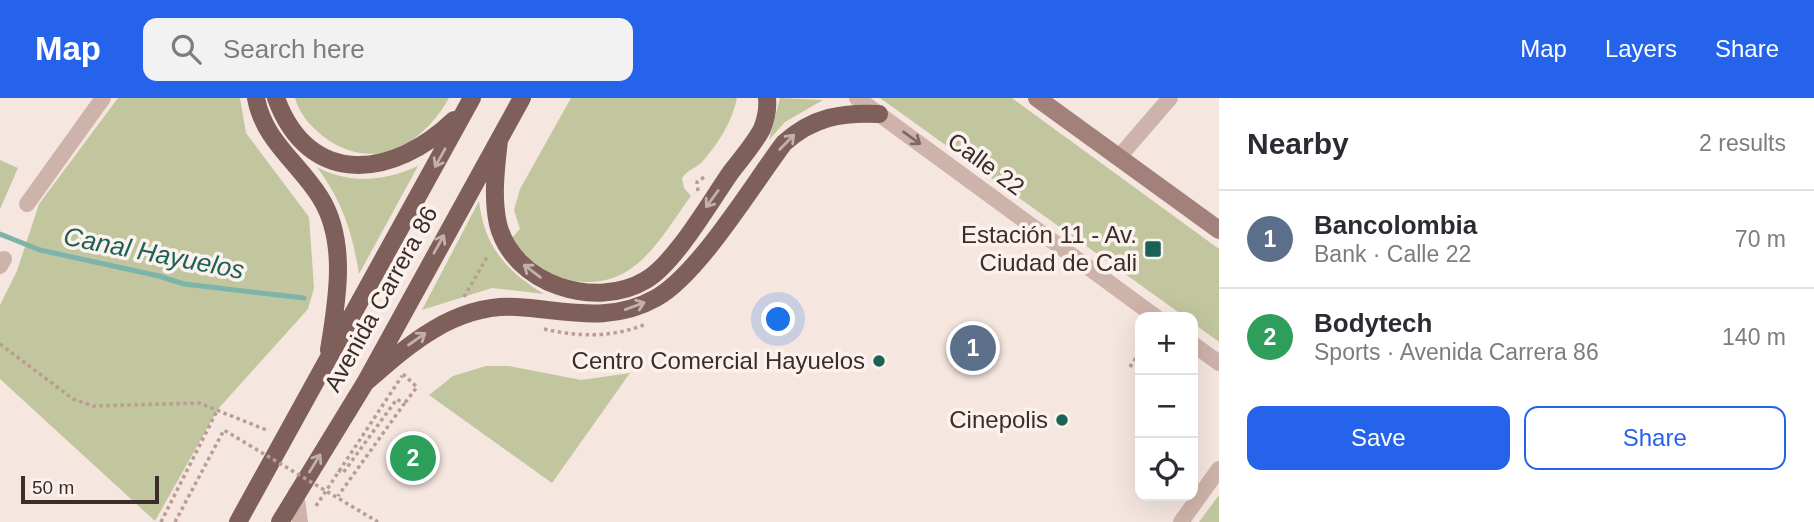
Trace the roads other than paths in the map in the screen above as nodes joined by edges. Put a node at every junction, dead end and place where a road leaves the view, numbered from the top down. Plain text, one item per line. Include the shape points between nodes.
1 (103, 98) edge
2 (256, 98) edge
3 (276, 98) edge
4 (522, 98) edge
5 (767, 98) edge
6 (857, 98) edge
7 (1037, 98) edge
8 (1170, 98) edge
9 (470, 103) edge
10 (879, 114) junction
11 (499, 139) junction
12 (1119, 158) junction
13 (27, 204) dead end
14 (1219, 230) edge
15 (1149, 312) edge
16 (1198, 348) edge
17 (1219, 363) edge
18 (327, 364) junction
19 (365, 383) junction
20 (1219, 469) edge
21 (296, 493) junction
22 (238, 522) edge
23 (280, 522) edge
24 (300, 522) edge
25 (1181, 522) edge

1 - 13 street
2 - 18 main road via 270,136 321,198 332,222 338,283
3 - 9 main road via 291,130 315,153 358,166 403,158 433,139
4 - 11 main road, Avenida Carrera 86
5 -> 11 main road via 762,130 660,271 626,290 598,294 566,290 543,279 513,254 498,225
6 - 10 street, Calle 22
7 - 12 street
8 - 12 street
9 -> 18 main road, Avenida Carrera 86
10 -> 15 street, Calle 22
19 -> 10 main road via 413,341 436,327 486,309 515,306 600,316 633,309 658,297 680,279 800,128 831,116
19 -> 11 main road, Avenida Carrera 86
12 - 14 street
16 - 17 street
18 - 22 main road, Avenida Carrera 86
21 -> 19 main road, Avenida Carrera 86
20 - 25 street
21 - 23 main road, Avenida Carrera 86
21 - 24 street

